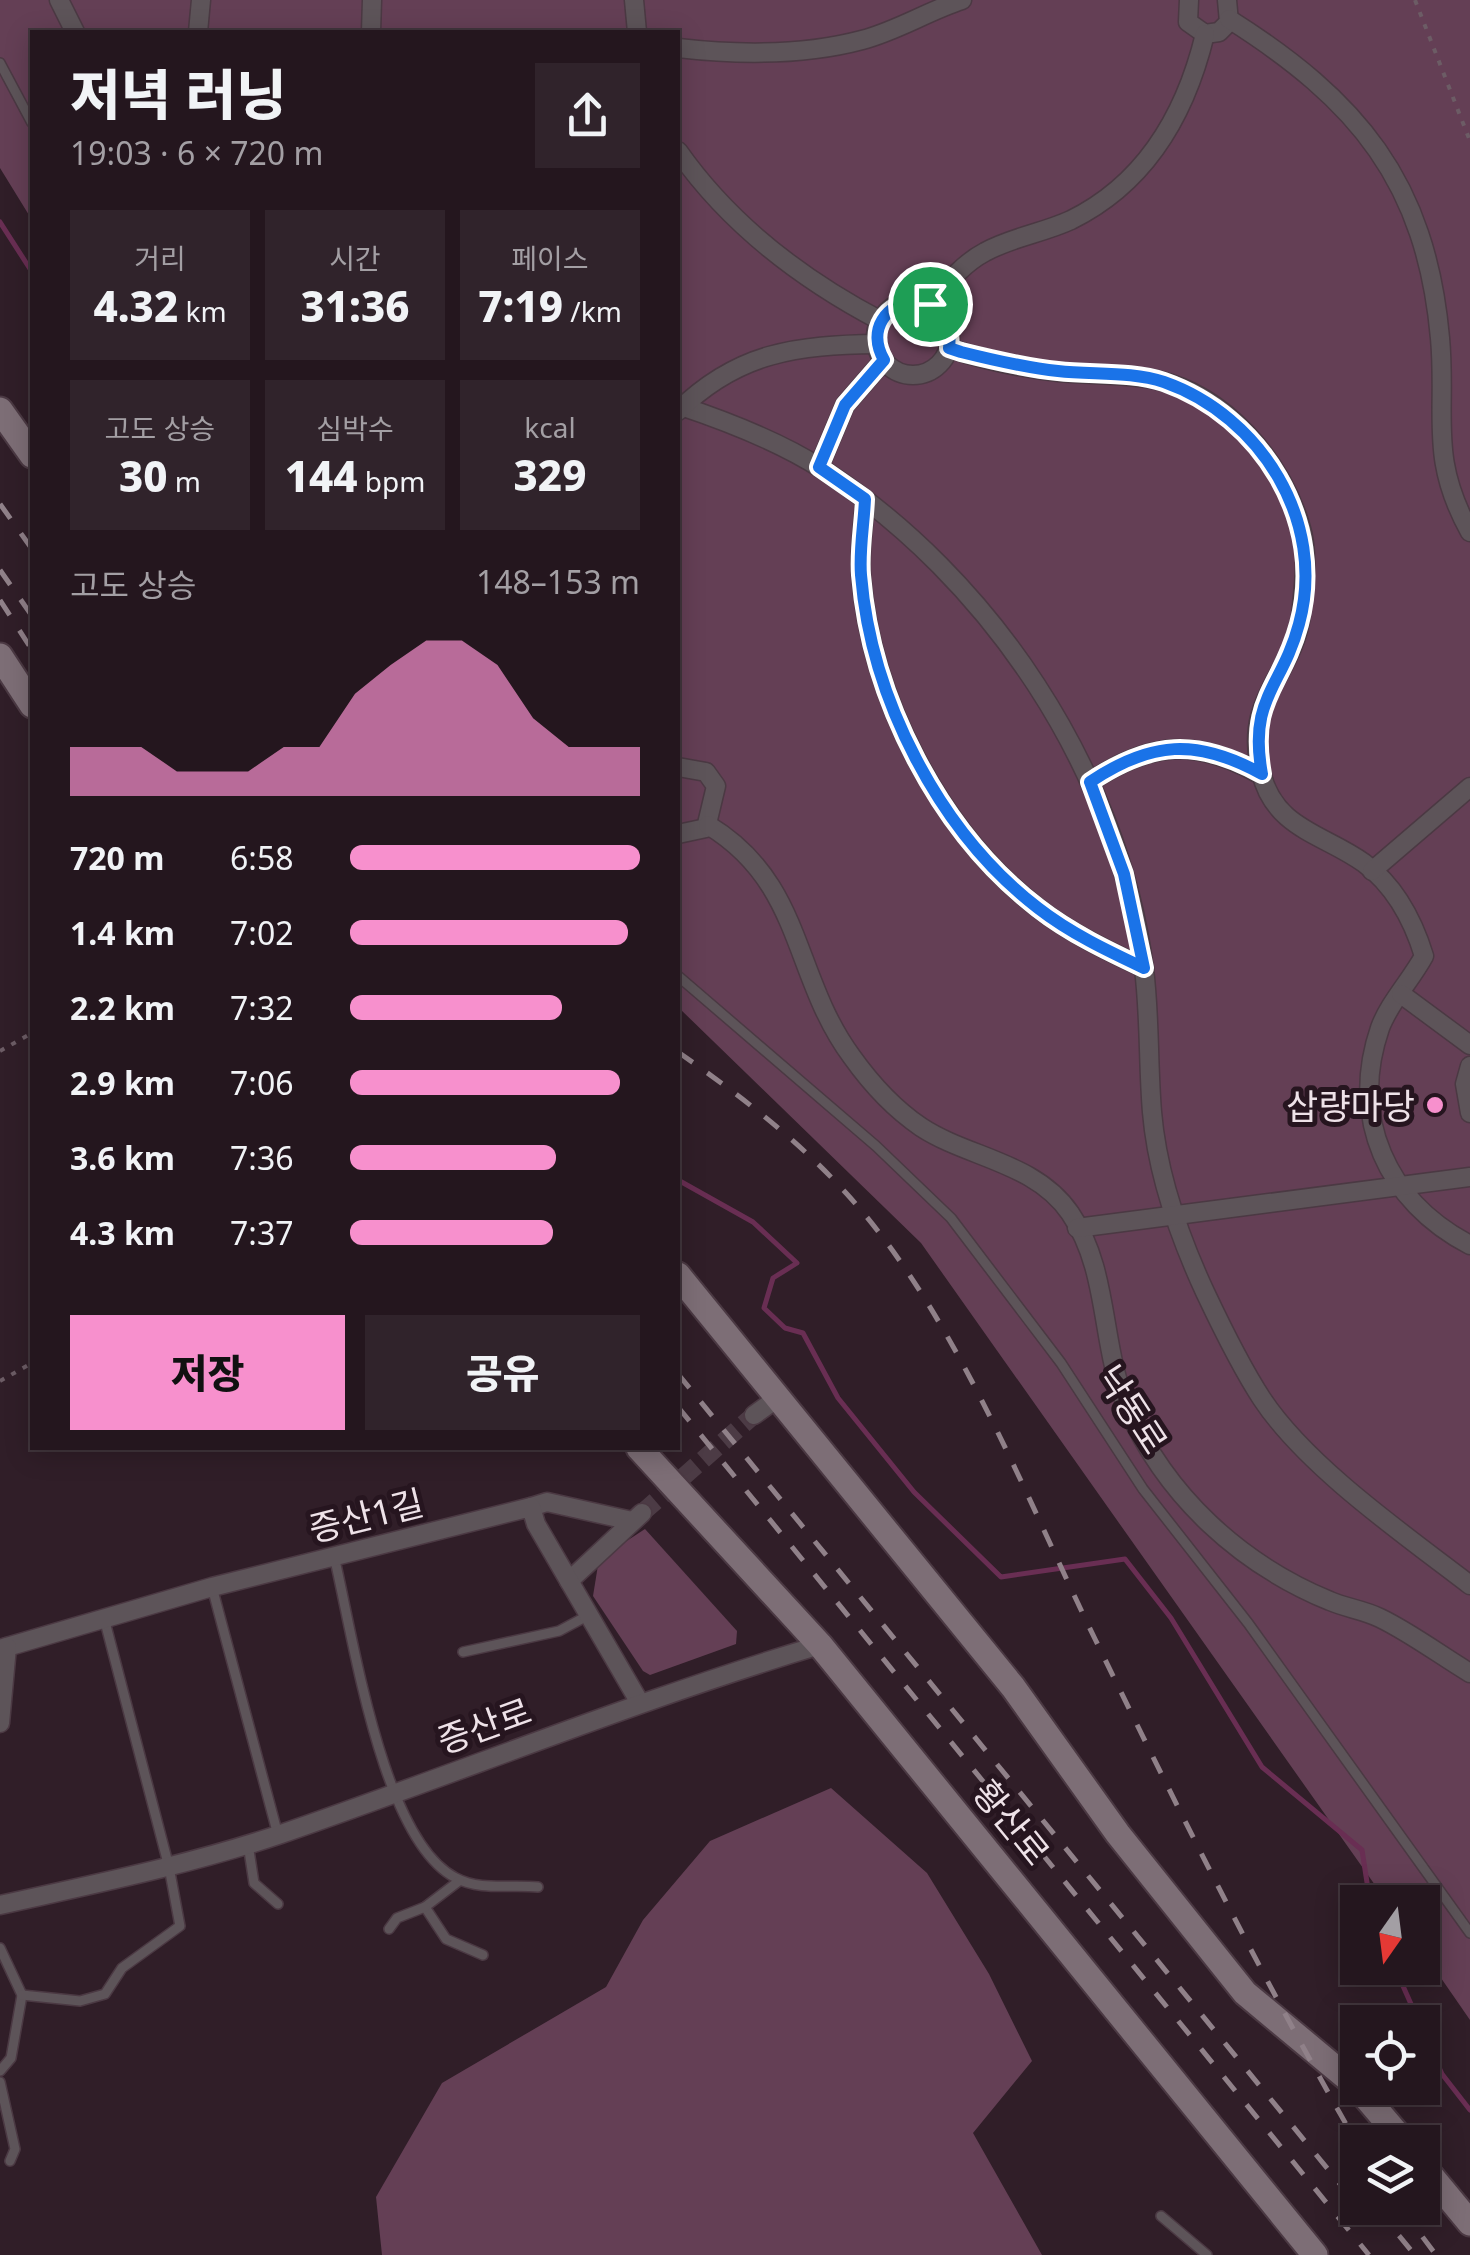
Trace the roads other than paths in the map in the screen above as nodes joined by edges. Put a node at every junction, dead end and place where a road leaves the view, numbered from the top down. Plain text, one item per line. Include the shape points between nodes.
1 (59, 0) edge
2 (201, 0) edge
3 (374, 0) edge
4 (634, 0) edge
5 (962, 0) edge
6 (1182, 2) edge
7 (1228, 9) edge
8 (74, 30) edge
9 (198, 30) edge
10 (371, 30) edge
11 (638, 30) edge
12 (1205, 34) junction
13 (680, 48) edge
14 (0, 63) edge
15 (30, 119) edge
16 (680, 154) edge
17 (930, 304) junction
18 (881, 321) junction
19 (949, 348) junction
20 (881, 352) junction
21 (680, 406) edge
22 (680, 407) edge
23 (0, 410) edge
24 (30, 453) edge
25 (819, 467) junction
26 (865, 499) junction
27 (1470, 532) edge
28 (0, 656) edge
29 (30, 701) edge
30 (680, 767) edge
31 (1262, 774) junction
32 (1090, 782) junction
33 (1470, 787) edge
34 (708, 825) junction
35 (680, 834) edge
36 (1372, 871) junction
37 (1144, 968) junction
38 (680, 978) edge
39 (1401, 994) junction
40 (1470, 1044) edge
41 (1470, 1066) edge
42 (1470, 1113) edge
43 (1470, 1177) edge
44 (1396, 1186) junction
45 (1176, 1216) junction
46 (1077, 1228) junction
47 (1470, 1245) edge
48 (680, 1276) edge
49 (778, 1397) junction
50 (754, 1415) tunnel mouth
51 (640, 1450) edge
52 (531, 1507) junction
53 (334, 1556) junction
54 (569, 1581) junction
55 (1470, 1585) edge
56 (212, 1587) junction
57 (590, 1615) junction
58 (104, 1618) junction
59 (820, 1645) junction
60 (4, 1648) edge
61 (463, 1652) dead end
62 (1470, 1673) edge
63 (640, 1704) junction
64 (0, 1723) edge
65 (391, 1794) junction
66 (278, 1835) junction
67 (248, 1844) junction
68 (169, 1867) junction
69 (460, 1880) junction
70 (538, 1887) dead end
71 (278, 1904) dead end
72 (0, 1906) edge
73 (424, 1907) junction
74 (388, 1929) dead end
75 (1470, 1933) edge
76 (0, 1948) edge
77 (483, 1955) dead end
78 (22, 1995) junction
79 (0, 2071) edge
80 (1340, 2072) edge
81 (0, 2082) edge
82 (1373, 2105) edge
83 (1390, 2125) edge
84 (10, 2160) dead end
85 (1440, 2186) edge
86 (1161, 2216) dead end
87 (1470, 2222) edge
88 (1207, 2255) edge
89 (1315, 2255) edge

1 - 8 street
2 - 9 street
3 - 10 street
4 - 11 street
5 - 13 street via 842,44 754,54
6 - 12 street via 1188,22
7 - 12 street via 1219,32
7 - 27 street via 1329,92 1381,155 1404,198 1427,265 1440,338 1440,445
12 - 17 street via 1169,130 1126,184 1073,219 983,252
14 - 15 lane
16 - 18 street via 716,199 779,258
17 - 18 street via 894,306
17 - 19 street via 947,322
18 - 20 street
19 - 20 street via 937,366 915,374 893,368
19 - 31 street via 1041,369 1161,381 1222,412 1271,464 1301,527 1304,592 1300,623 1259,710
20 - 21 street via 817,345 746,360
20 - 25 street via 845,405
22 - 25 street
23 - 24 street
25 - 26 street
26 - 32 street via 911,537 998,630
26 - 37 street via 860,574 880,681 924,777 980,850 1037,908
28 - 29 street
30 - 34 street via 706,772 716,786
31 - 32 street via 1193,748 1141,755
31 - 36 street via 1286,818
32 - 37 street via 1124,874
33 - 36 street
34 - 35 street
34 - 46 street via 750,860 783,902 824,1012 879,1094 922,1128 1040,1185 1069,1211
36 - 39 street via 1416,928 1424,956
37 - 45 street via 1152,1117
38 - 75 lane, 낙동로 via 950,1218
39 - 40 street
39 - 44 street via 1381,1024 1367,1079 1373,1135
41 - 42 street
43 - 44 street
44 - 45 street
44 - 47 street via 1428,1221
45 - 46 street
45 - 55 street via 1206,1294 1263,1401 1321,1463
46 - 62 street via 1098,1277 1126,1405 1176,1492 1256,1560 1332,1602 1379,1617
48 - 49 street
49 - 50 street
49 - 80 street via 1013,1686 1118,1834 1245,1993
51 - 59 street, 황산로
52 - 53 street, 증산1길
52 - 54 street
52 - 54 street, 증산1길 via 547,1502 637,1517
53 - 56 street, 증산1길
53 - 65 lane
54 - 57 street
56 - 58 street, 증산1길
56 - 66 lane
57 - 61 lane via 558,1631
57 - 63 street
58 - 60 street, 증산1길
58 - 68 lane
59 - 63 street, 증산로
59 - 89 street, 황산로
60 - 64 street
63 - 65 street, 증산로
65 - 66 street, 증산로
65 - 69 lane via 428,1857
66 - 67 street, 증산로
67 - 68 street, 증산로
67 - 71 lane via 254,1882
68 - 72 street, 증산로
68 - 78 lane via 180,1926 122,1968 104,1994 80,2001
69 - 70 lane
69 - 73 lane
73 - 74 lane
73 - 77 lane via 446,1939
76 - 78 lane
78 - 79 lane via 11,2058
81 - 84 lane via 15,2149
82 - 83 street
85 - 87 street
86 - 88 lane

